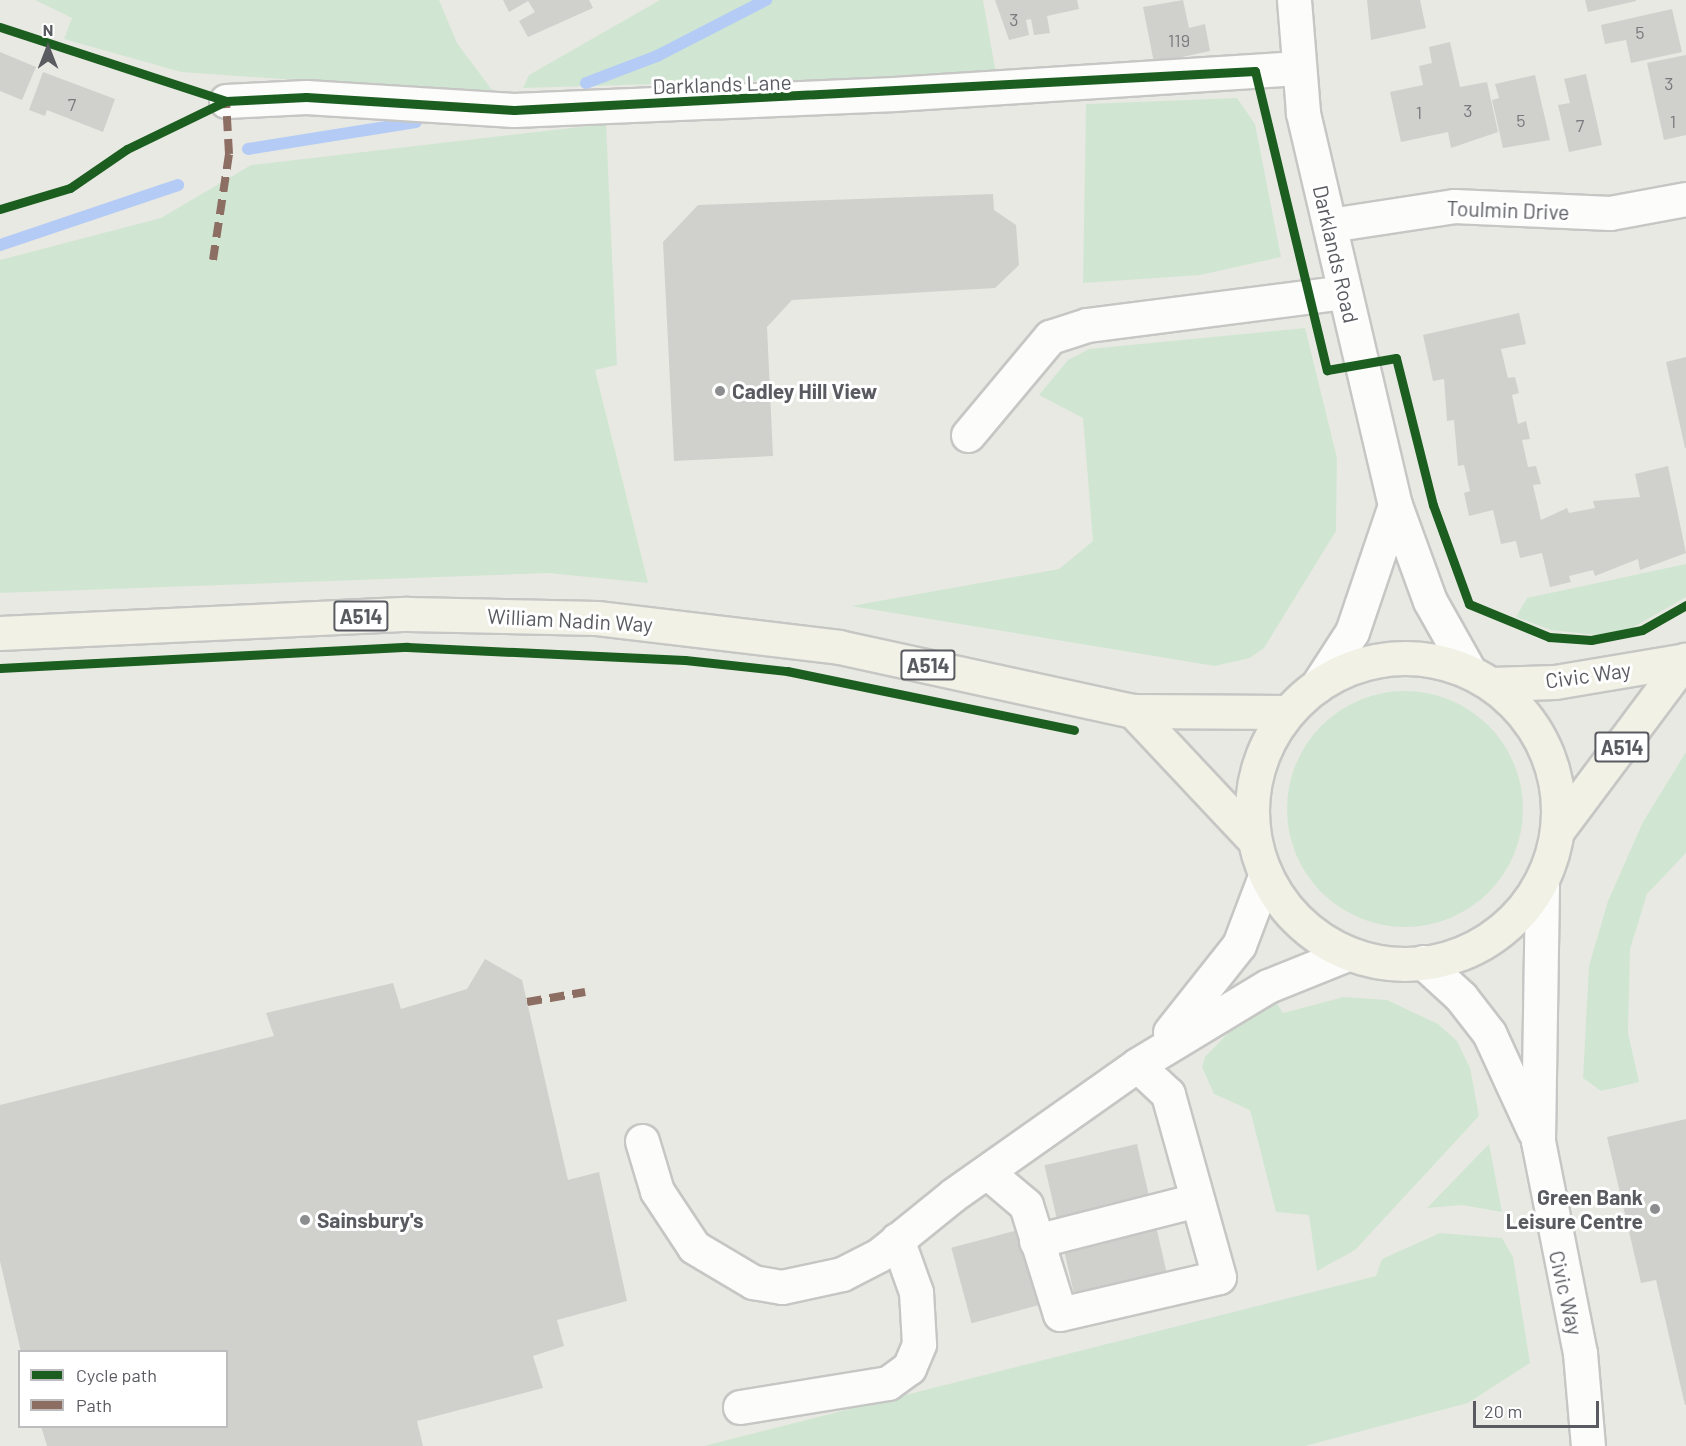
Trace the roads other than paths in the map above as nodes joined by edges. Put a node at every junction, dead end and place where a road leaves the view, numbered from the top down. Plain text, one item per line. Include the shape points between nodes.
1 (1294, 0) edge
2 (1297, 68) junction
3 (226, 101) dead end
4 (1686, 199) edge
5 (1330, 225) junction
6 (1344, 292) junction
7 (968, 435) dead end
8 (1395, 505) junction
9 (0, 633) edge
10 (1685, 660) edge
11 (1479, 675) junction
12 (1317, 686) junction
13 (1133, 711) junction
14 (1288, 712) junction
15 (1557, 831) junction
16 (1254, 840) junction
17 (1264, 879) junction
18 (1542, 886) junction
19 (1345, 955) junction
20 (1423, 962) junction
21 (1137, 1065) junction
22 (642, 1141) dead end
23 (1538, 1141) junction
24 (987, 1172) junction
25 (1197, 1200) junction
26 (897, 1239) junction
27 (1036, 1241) junction
28 (740, 1407) dead end
29 (1588, 1446) edge

1 - 2 street, Darklands Road
2 - 3 street, Darklands Lane via 895,94 514,110 306,97
2 - 5 street, Darklands Road
4 - 5 street, Toulmin Drive via 1610,213 1454,206
5 - 6 street, Darklands Road
6 - 7 street via 1087,326 1050,337
6 - 8 street, Darklands Road
8 - 11 street, Darklands Road via 1430,602
8 - 12 street via 1352,632
9 - 13 main road, William Nadin Way / A514 via 408,614 597,618 839,647
10 - 11 main road, Civic Way / A514 via 1555,682
10 - 15 main road, Civic Way / A514
11 - 12 main road via 1423,656 1386,658 1349,667
11 - 15 main road via 1526,714 1547,753 1554,774
12 - 14 main road
13 - 14 main road, William Nadin Way / A514
13 - 16 main road
14 - 16 main road via 1268,742
15 - 18 main road
16 - 17 main road
17 - 19 main road via 1310,938
17 - 21 street via 1239,945 1197,1004
18 - 20 main road via 1486,941 1457,956
18 - 23 street, Civic Way
19 - 20 main road via 1382,963
19 - 21 street via 1268,986
20 - 23 street, Civic Way via 1461,997 1489,1033
21 - 24 street
21 - 25 street via 1168,1094
22 - 26 street via 657,1191 694,1247 753,1282 782,1287 842,1274
23 - 29 street, Civic Way via 1580,1353
24 - 26 street
24 - 27 street via 1026,1205
25 - 27 street
25 - 27 street via 1219,1277 1060,1314
26 - 28 street via 916,1292 919,1344 909,1368 888,1383

